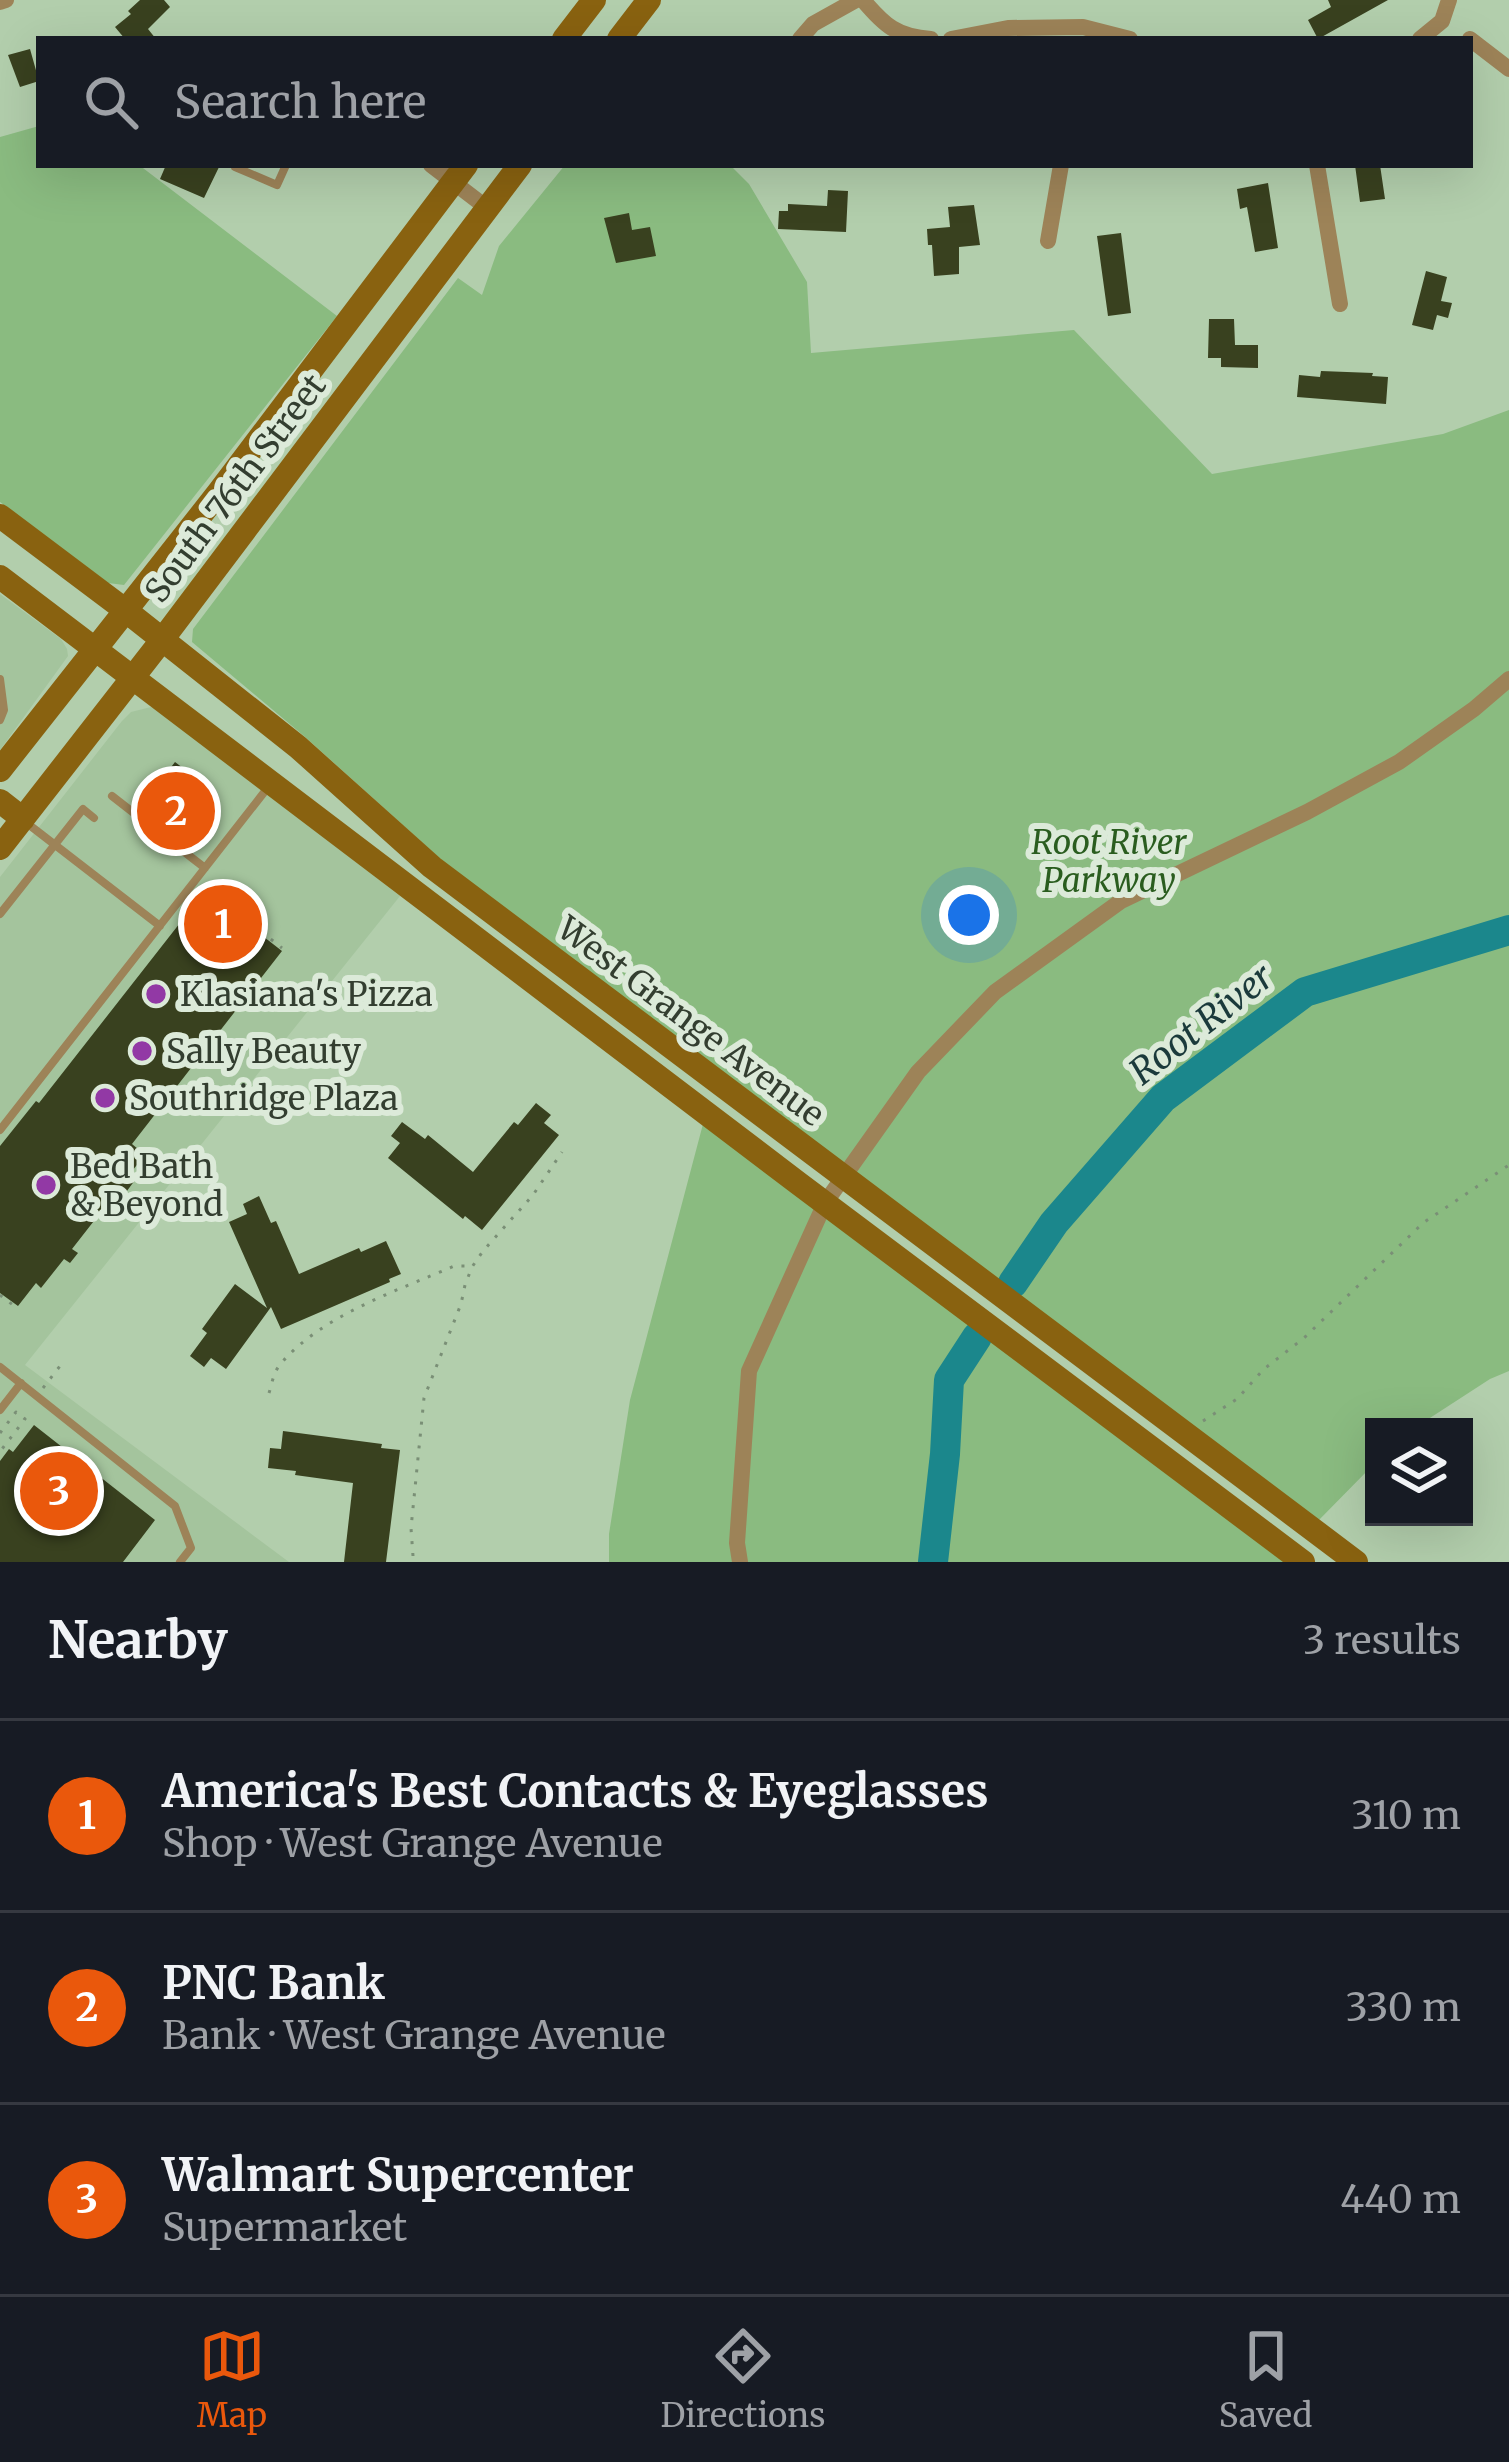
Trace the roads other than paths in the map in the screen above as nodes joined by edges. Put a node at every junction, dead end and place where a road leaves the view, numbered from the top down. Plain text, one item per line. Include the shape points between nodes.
1 (594, 0) edge
2 (649, 0) edge
3 (859, 0) edge
4 (1449, 0) edge
5 (1442, 21) junction
6 (1082, 33) edge
7 (566, 36) edge
8 (621, 36) edge
9 (803, 36) edge
10 (905, 36) edge
11 (967, 36) edge
12 (1424, 36) edge
13 (1465, 36) edge
14 (1473, 41) edge
15 (1509, 69) edge
16 (237, 168) edge
17 (285, 168) edge
18 (518, 168) edge
19 (1060, 168) edge
20 (1317, 168) edge
21 (459, 173) edge
22 (487, 208) junction
23 (1048, 241) dead end
24 (1340, 304) dead end
25 (219, 492) junction
26 (254, 518) junction
27 (3, 525) edge
28 (0, 577) edge
29 (125, 610) junction
30 (162, 640) junction
31 (95, 649) junction
32 (132, 678) junction
33 (0, 679) edge
34 (1509, 679) edge
35 (0, 720) edge
36 (298, 747) junction
37 (0, 770) edge
38 (272, 783) junction
39 (112, 796) dead end
40 (0, 801) edge
41 (94, 818) dead end
42 (22, 819) junction
43 (153, 828) dead end
44 (164, 837) dead end
45 (55, 844) junction
46 (0, 848) edge
47 (205, 868) junction
48 (0, 914) edge
49 (160, 926) junction
50 (0, 1130) edge
51 (844, 1179) junction
52 (825, 1203) junction
53 (1008, 1302) junction
54 (989, 1326) junction
55 (0, 1366) edge
56 (21, 1383) junction
57 (0, 1410) edge
58 (180, 1562) edge
59 (740, 1562) edge
60 (1304, 1562) edge
61 (1357, 1562) edge

1 - 7 street
2 - 8 street
3 - 9 street
3 - 10 street
4 - 5 street
5 - 12 street
5 - 13 street
6 - 11 street via 1008,28
14 - 15 street
16 - 17 lane via 277,185
18 - 22 street, South 76th Street
19 - 23 street
20 - 24 street
21 - 22 street
21 - 25 street, South 76th Street
22 - 26 street, South 76th Street
25 - 26 street
25 - 29 street, South 76th Street
26 - 30 street, South 76th Street
27 - 29 street, West Grange Avenue
28 - 31 street, West Grange Avenue
29 - 30 street, West Grange Avenue
29 - 31 street, South 76th Street
30 - 32 street, South 76th Street
30 - 36 street, West Grange Avenue
31 - 32 street, West Grange Avenue
31 - 37 street, South 76th Street
32 - 38 street, West Grange Avenue
32 - 42 street, South 76th Street
33 - 35 lane
34 - 51 street via 1399,762 1121,901 995,992 918,1072
36 - 38 street
36 - 51 street, West Grange Avenue via 432,867
38 - 47 lane
38 - 52 street, West Grange Avenue
39 - 43 lane
40 - 42 street
41 - 45 lane via 83,809
42 - 45 lane
42 - 46 street, South 76th Street
44 - 47 lane
45 - 48 lane
45 - 49 lane
47 - 49 lane
49 - 50 lane
51 - 52 street
51 - 53 street, West Grange Avenue
52 - 54 street, West Grange Avenue
52 - 59 street via 748,1371
53 - 54 street
53 - 61 street, West Grange Avenue
54 - 60 street, West Grange Avenue
55 - 56 lane
56 - 57 lane
56 - 58 lane via 175,1506 191,1548

